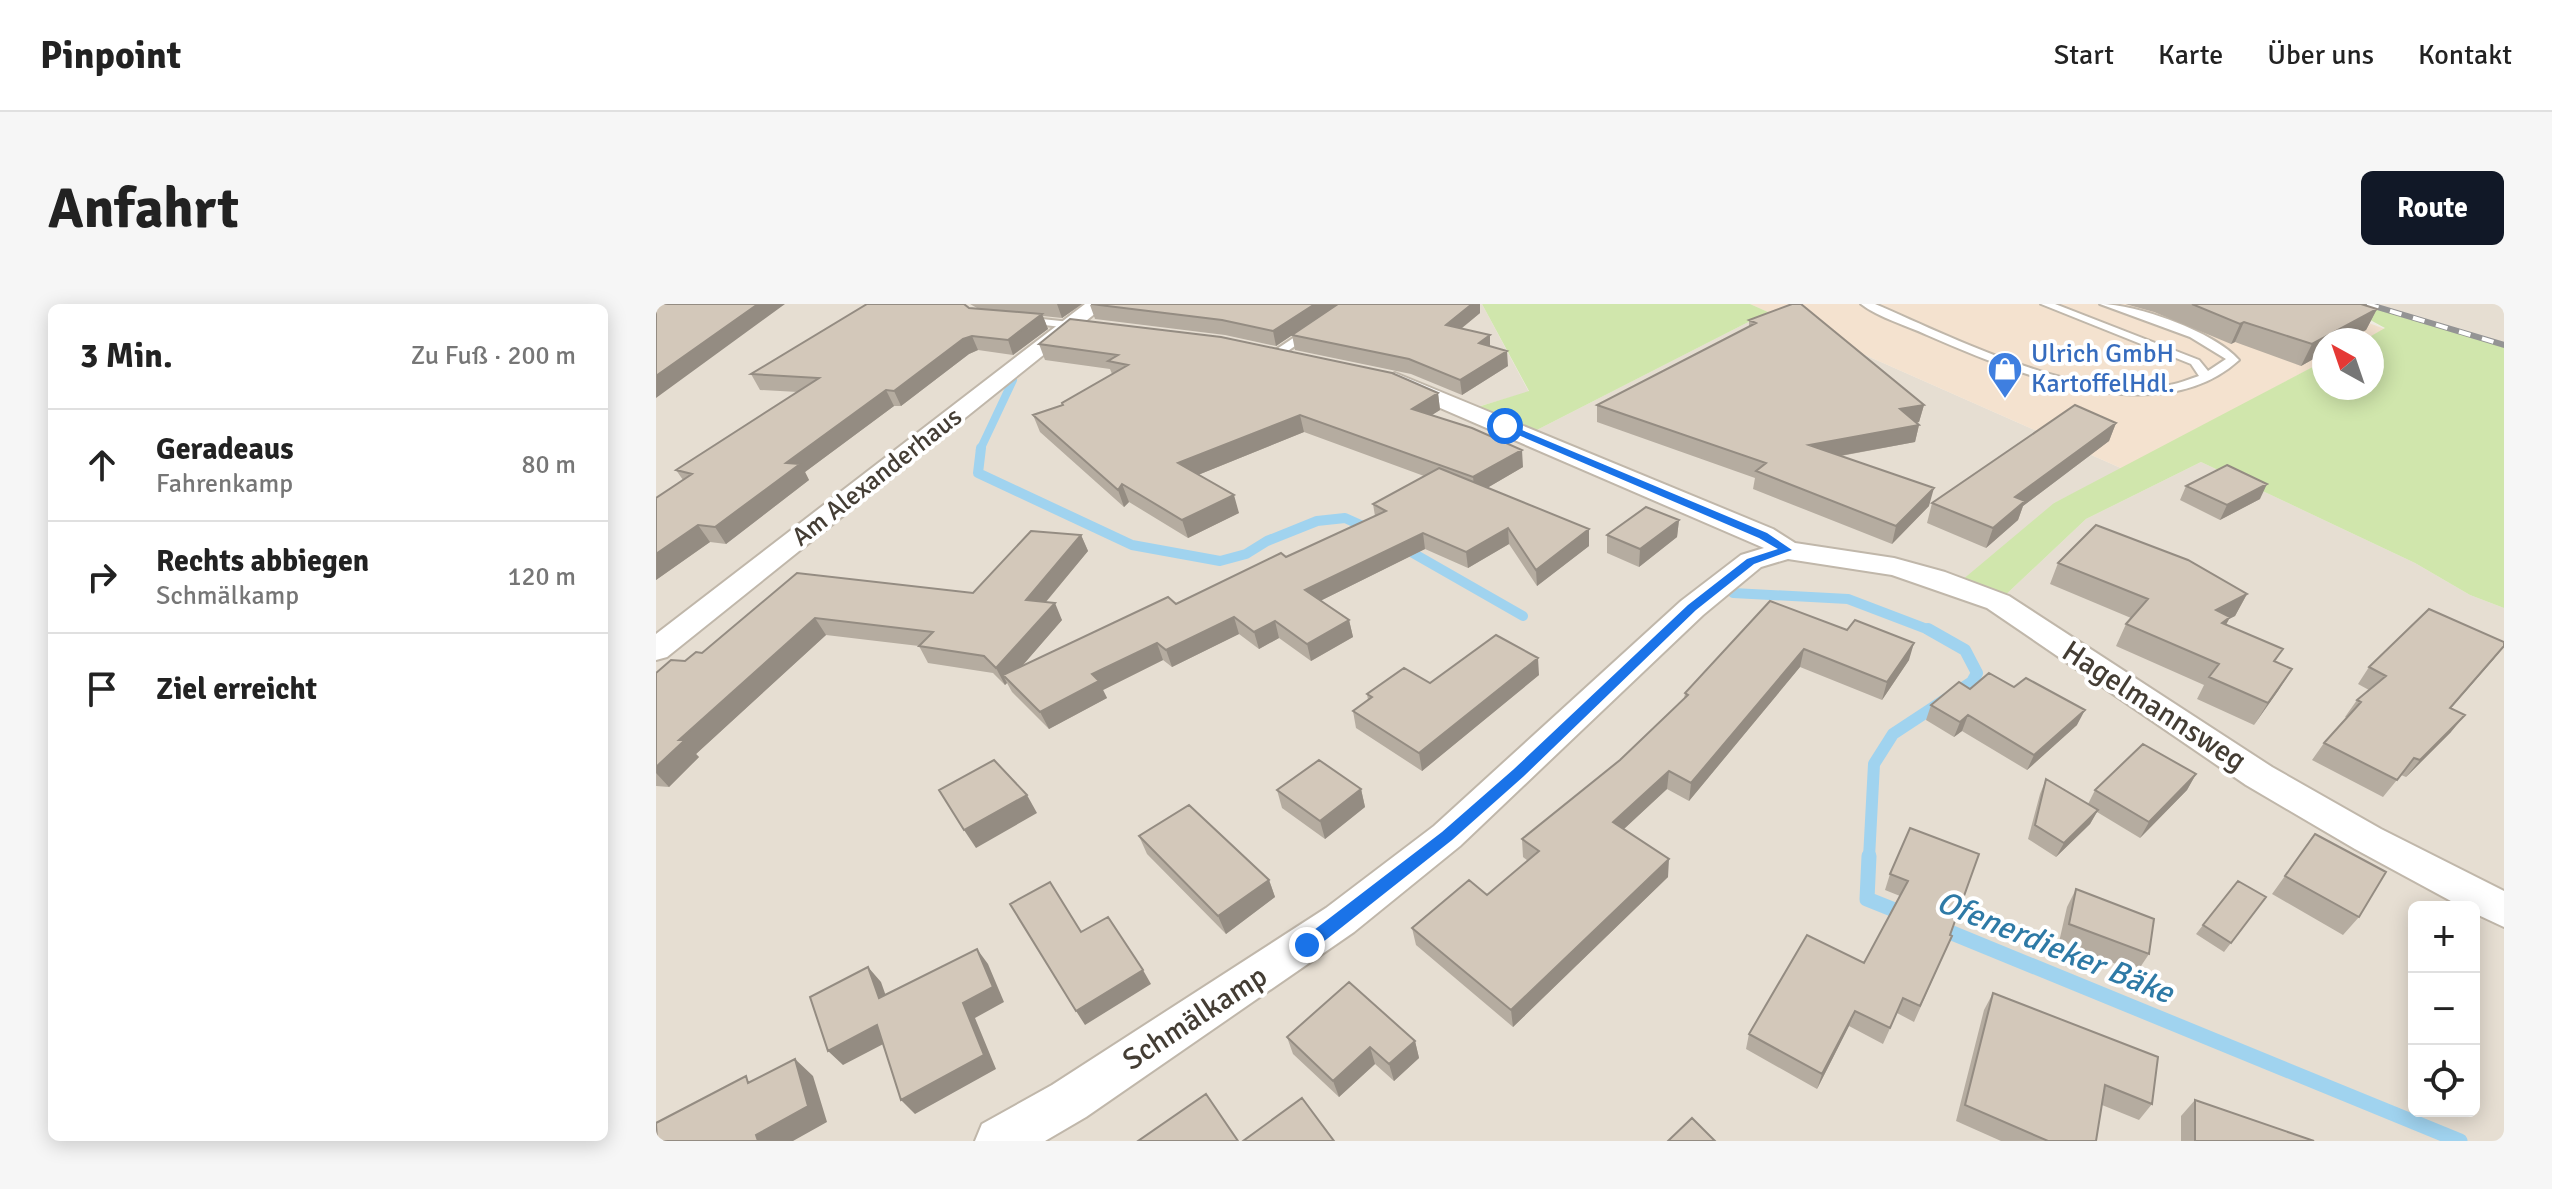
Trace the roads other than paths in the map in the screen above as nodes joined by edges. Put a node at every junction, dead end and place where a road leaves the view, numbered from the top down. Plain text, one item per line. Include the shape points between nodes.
1 (1097, 304) edge
2 (1351, 304) edge
3 (1364, 304) edge
4 (1866, 304) edge
5 (2046, 304) edge
6 (2105, 304) edge
7 (1007, 319) edge
8 (1070, 325) junction
9 (1109, 330) edge
10 (1250, 350) edge
11 (1291, 358) junction
12 (1376, 376) edge
13 (2206, 377) junction
14 (1787, 550) junction
15 (656, 650) edge
16 (2504, 910) edge
17 (999, 1141) edge

1 - 8 street, Am Alexanderhaus
2 - 11 lane
3 - 11 lane
4 - 13 lane via 2077,385 2137,392
5 - 13 lane via 2182,356 2195,362
6 - 13 lane via 2212,342 2228,353 2233,360
7 - 8 lane
8 - 9 street
8 - 15 street, Am Alexanderhaus
10 - 11 street
12 - 14 street via 1414,387 1763,535
14 - 16 street, Hagelmannsweg via 1894,567 1998,602 2259,776
14 - 17 street, Schmälkamp via 1751,561 1692,608 1447,836 1340,920 1069,1101

